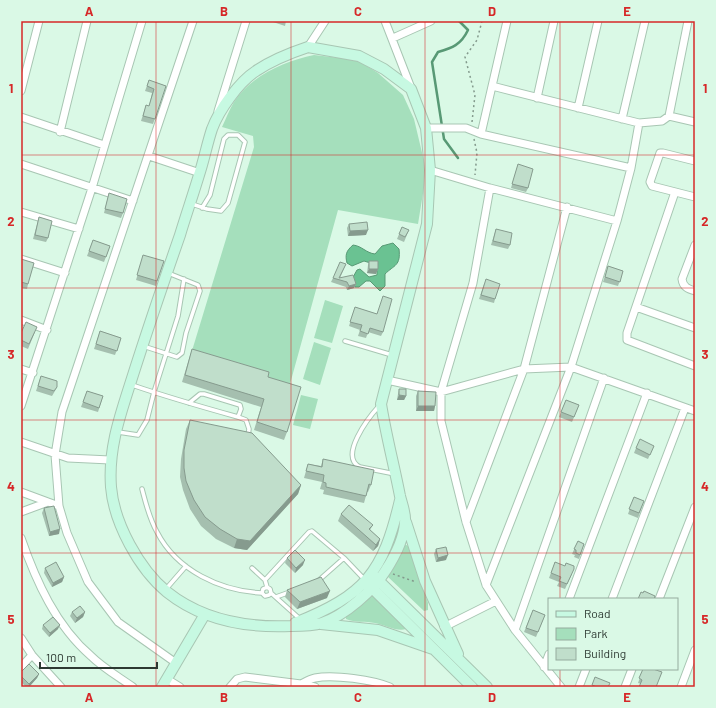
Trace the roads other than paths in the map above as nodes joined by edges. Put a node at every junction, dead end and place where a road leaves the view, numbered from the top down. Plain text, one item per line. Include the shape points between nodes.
1 (39, 21) edge
2 (87, 21) edge
3 (142, 21) edge
4 (193, 21) edge
5 (246, 21) edge
6 (324, 21) edge
7 (385, 21) edge
8 (431, 21) edge
9 (507, 21) edge
10 (554, 21) edge
11 (598, 21) edge
12 (644, 21) edge
13 (688, 21) edge
14 (393, 38) junction
15 (308, 47) junction
16 (492, 86) junction
17 (411, 88) junction
18 (21, 91) edge
19 (537, 98) junction
20 (578, 108) junction
21 (669, 116) junction
22 (21, 117) edge
23 (622, 119) junction
24 (695, 122) edge
25 (639, 123) junction
26 (213, 127) junction
27 (431, 128) junction
28 (60, 132) junction
29 (481, 134) junction
30 (104, 145) junction
31 (149, 156) junction
32 (695, 160) edge
33 (21, 164) edge
34 (631, 168) junction
35 (430, 170) junction
36 (200, 173) junction
37 (92, 188) junction
38 (490, 188) junction
39 (675, 192) junction
40 (695, 197) edge
41 (133, 201) junction
42 (190, 203) junction
43 (567, 207) junction
44 (202, 208) junction
45 (21, 212) edge
46 (617, 220) junction
47 (78, 229) junction
48 (695, 245) edge
49 (21, 259) edge
50 (65, 273) junction
51 (167, 273) junction
52 (184, 278) junction
53 (695, 292) edge
54 (636, 307) junction
55 (21, 320) edge
56 (695, 328) edge
57 (47, 330) junction
58 (345, 341) dead end
59 (143, 346) junction
60 (166, 354) junction
61 (393, 355) junction
62 (695, 366) edge
63 (571, 367) junction
64 (21, 369) edge
65 (524, 370) junction
66 (33, 373) junction
67 (604, 378) junction
68 (387, 380) junction
69 (130, 385) junction
70 (154, 392) junction
71 (441, 392) junction
72 (647, 393) junction
73 (189, 403) junction
74 (381, 404) junction
75 (21, 406) edge
76 (685, 408) junction
77 (695, 411) edge
78 (238, 417) junction
79 (116, 432) junction
80 (240, 437) edge
81 (21, 442) edge
82 (55, 455) junction
83 (110, 460) junction
84 (396, 474) junction
85 (142, 489) dead end
86 (21, 492) edge
87 (400, 498) junction
88 (48, 502) junction
89 (59, 506) junction
90 (695, 507) edge
91 (21, 512) edge
92 (406, 520) junction
93 (466, 522) junction
94 (21, 538) edge
95 (344, 558) junction
96 (186, 566) junction
97 (252, 568) dead end
98 (265, 580) junction
99 (372, 581) junction
100 (311, 584) edge
101 (486, 585) junction
102 (267, 587) junction
103 (165, 590) junction
104 (294, 591) edge
105 (271, 592) junction
106 (262, 593) junction
107 (276, 597) junction
108 (570, 598) edge
109 (612, 598) edge
110 (659, 598) edge
111 (496, 601) junction
112 (205, 614) junction
113 (303, 623) junction
114 (321, 624) junction
115 (444, 627) junction
116 (515, 630) junction
117 (21, 638) edge
118 (437, 650) junction
119 (695, 650) edge
120 (32, 655) junction
121 (548, 657) edge
122 (461, 661) junction
123 (176, 664) junction
124 (21, 667) edge
125 (544, 667) junction
126 (586, 670) edge
127 (632, 670) edge
128 (164, 683) edge
129 (301, 684) junction
130 (62, 687) edge
131 (133, 687) edge
132 (180, 687) edge
133 (230, 687) edge
134 (315, 687) edge
135 (390, 687) edge
136 (472, 687) edge
137 (487, 687) edge
138 (561, 687) edge
139 (579, 687) edge
140 (625, 687) edge
141 (681, 687) edge

1 - 18 street
2 - 28 street
3 - 30 street
4 - 31 street
5 - 26 street
6 - 15 street
7 - 14 street
8 - 14 street
9 - 16 street
10 - 19 street
11 - 20 street
12 - 23 street
13 - 21 street
14 - 17 street
15 - 17 street via 359,56 384,69
15 - 26 street via 284,55 254,72 233,93
16 - 19 street
16 - 29 street
17 - 27 street
19 - 20 street
20 - 23 street
21 - 24 street
21 - 25 street via 662,122
22 - 28 street
23 - 25 street
25 - 34 street
26 - 36 street
27 - 29 street via 469,128
27 - 35 street
28 - 30 street
29 - 34 street
30 - 37 street
31 - 36 street
31 - 41 street
32 - 39 street via 663,153 658,156 650,182 652,186
33 - 37 street
34 - 46 street
35 - 38 street
35 - 61 street via 427,224
36 - 42 street
37 - 41 street
37 - 47 street
38 - 43 street
38 - 71 street via 473,283
39 - 40 street
39 - 54 street
41 - 82 street via 62,412
42 - 44 lane
42 - 51 street
43 - 46 street
43 - 65 street
44 - 44 lane via 220,211 228,203 245,142 238,135 228,135 224,139 210,195
45 - 47 street
46 - 63 street
47 - 50 street
48 - 53 street via 682,279 687,288
49 - 50 street
50 - 57 street
51 - 52 lane
51 - 59 street
52 - 60 lane via 178,316
52 - 60 lane via 198,285 200,292 182,353 177,357
54 - 56 street
54 - 62 street via 627,340
55 - 57 street
57 - 66 street
58 - 61 lane
59 - 60 lane
59 - 69 street
60 - 70 lane
61 - 68 street
63 - 65 street
63 - 67 street
63 - 101 street
64 - 66 street
65 - 71 street
65 - 93 street
66 - 75 street
67 - 72 street
67 - 116 street
68 - 71 street
68 - 74 street
69 - 70 lane
69 - 79 street
70 - 73 lane
70 - 79 lane via 147,420 138,435
71 - 93 street via 441,421
72 - 76 street
72 - 108 street
73 - 78 lane
73 - 78 lane via 200,394 204,394 240,405
74 - 84 street
74 - 84 lane via 358,435 352,455 353,461 360,467
76 - 77 street
76 - 109 street
78 - 80 lane via 246,420 249,429 248,439
79 - 83 street
81 - 82 street
82 - 83 street
82 - 89 street
83 - 103 street via 112,490 118,518 130,545 149,573
84 - 87 street
85 - 96 lane via 149,516 158,534
86 - 88 street
87 - 92 street
87 - 99 street via 390,540
88 - 89 street
88 - 91 street
89 - 123 street via 67,533 88,582 118,622
90 - 110 street
92 - 99 street via 399,546
92 - 115 street via 425,581
93 - 101 street
94 - 131 street via 34,572 66,630 91,657
95 - 98 lane via 312,531
95 - 99 lane
95 - 100 lane via 327,574
96 - 103 lane
96 - 106 lane via 226,588
97 - 98 lane
98 - 102 lane
99 - 113 street
99 - 114 street via 340,614
99 - 118 street
99 - 122 street
101 - 111 street
102 - 105 lane
102 - 106 lane
103 - 112 street
104 - 107 lane
105 - 106 lane via 269,596
105 - 107 lane
107 - 113 lane
111 - 115 street
111 - 116 street
112 - 113 street via 241,624 286,626
112 - 123 street
113 - 114 street
114 - 118 street via 378,630
115 - 122 street
116 - 125 street
117 - 120 street
118 - 136 street
119 - 141 street
120 - 124 street
120 - 130 street
121 - 125 street
122 - 137 street
123 - 128 street
125 - 138 street
126 - 139 street
127 - 140 street
128 - 132 street
129 - 133 street via 244,677 237,679
129 - 134 street
129 - 135 street via 315,678 349,678 382,683

